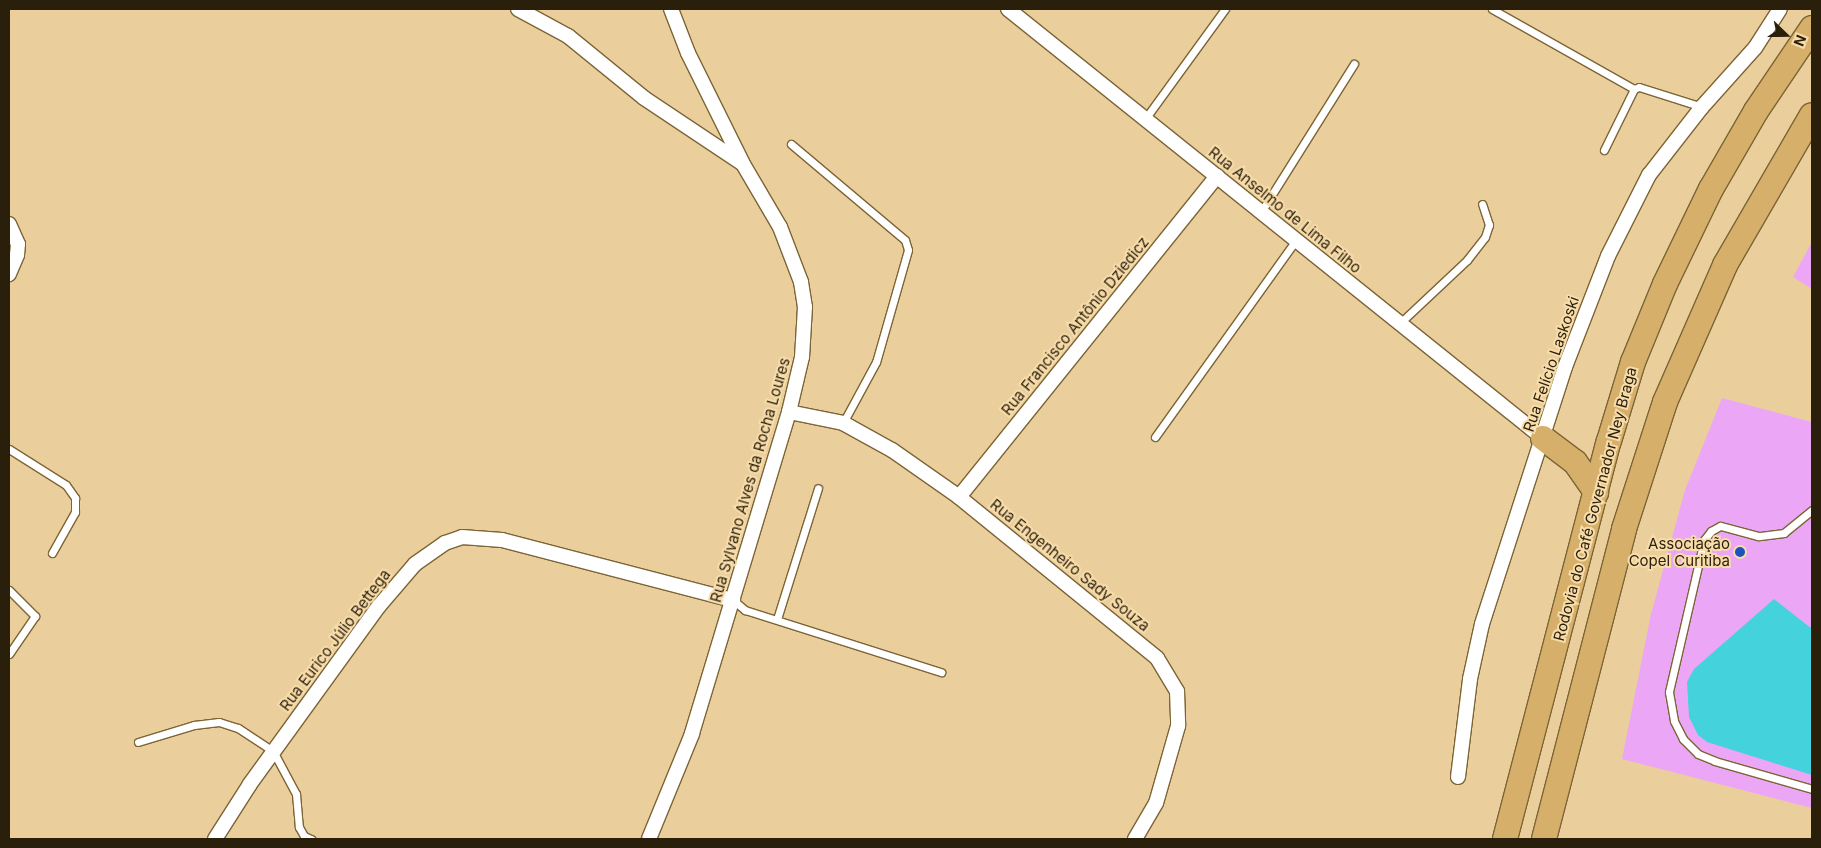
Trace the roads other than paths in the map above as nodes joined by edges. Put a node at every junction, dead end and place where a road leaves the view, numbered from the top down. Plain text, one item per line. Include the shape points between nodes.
1 (518, 9) edge
2 (671, 9) edge
3 (1008, 9) edge
4 (1225, 9) edge
5 (1492, 9) edge
6 (1780, 9) edge
7 (1812, 28) edge
8 (1354, 64) dead end
9 (1634, 89) junction
10 (1702, 107) junction
11 (1812, 115) edge
12 (1145, 119) junction
13 (791, 144) dead end
14 (1604, 150) dead end
15 (743, 164) junction
16 (1217, 176) junction
17 (1482, 204) dead end
18 (1261, 212) junction
19 (9, 224) edge
20 (1296, 240) junction
21 (9, 274) edge
22 (1400, 323) junction
23 (789, 412) junction
24 (843, 423) junction
25 (1155, 437) dead end
26 (1543, 438) junction
27 (9, 449) edge
28 (818, 488) dead end
29 (1596, 492) junction
30 (959, 497) junction
31 (1812, 510) edge
32 (52, 553) dead end
33 (9, 590) edge
34 (733, 600) junction
35 (776, 619) junction
36 (9, 654) edge
37 (1551, 664) junction
38 (941, 672) dead end
39 (138, 742) dead end
40 (273, 751) junction
41 (1458, 777) dead end
42 (1812, 789) edge
43 (215, 839) edge
44 (311, 839) edge
45 (649, 839) edge
46 (1135, 839) edge
47 (1496, 839) edge
48 (1505, 839) edge
49 (1544, 839) edge

1 - 15 street, Rua Sylvano Alves da Rocha Loures via 568,36 644,98
2 - 15 street via 688,53
3 - 12 street, Rua Anselmo de Lima Filho
4 - 12 lane
5 - 9 lane
6 - 10 street, Rua Felício Laskoski via 1755,48
7 - 29 highway, Rodovia do Café Governador Ney Braga via 1733,148 1680,251 1633,362
8 - 18 lane
9 - 10 lane via 1643,87
9 - 14 lane
10 - 26 street, Rua Felício Laskoski via 1649,175 1623,223 1577,335
11 - 49 highway via 1725,265 1665,402 1624,529
12 - 16 street, Rua Anselmo de Lima Filho
13 - 24 lane via 905,240 908,250 876,362
15 - 23 street, Rua Sylvano Alves da Rocha Loures via 780,227 802,290 804,337
16 - 18 street, Rua Anselmo de Lima Filho
16 - 30 street, Rua Francisco Antônio Dziedicz
17 - 22 lane via 1489,225 1485,237 1467,260
18 - 20 street, Rua Anselmo de Lima Filho
19 - 21 street via 18,244
20 - 22 street, Rua Anselmo de Lima Filho
20 - 25 lane
22 - 26 street, Rua Anselmo de Lima Filho
23 - 24 street, Rua Engenheiro Sady Souza
23 - 34 street, Rua Sylvano Alves da Rocha Loures
24 - 30 street, Rua Engenheiro Sady Souza via 892,450
26 - 29 highway via 1575,462
26 - 41 street, Rua Felício Laskoski via 1482,624 1470,679
27 - 32 lane via 66,485 75,498 75,512
28 - 35 lane
29 - 37 highway, Rodovia do Café Governador Ney Braga
30 - 46 street, Rua Engenheiro Sady Souza via 1142,644 1169,675 1177,692 1178,726 1156,803
31 - 42 lane via 1784,533 1758,536 1720,526 1711,531 1704,540 1669,692 1674,721 1683,739 1698,754 1715,762
33 - 36 lane via 35,616
34 - 35 lane via 745,610
34 - 40 street, Rua Eurico Júlio Bettega via 502,540 462,537 429,553 398,582
34 - 45 street, Rua Sylvano Alves da Rocha Loures via 692,734
35 - 38 lane
37 - 47 highway
37 - 48 highway, Rodovia do Café Governador Ney Braga
39 - 40 lane via 194,725 218,722 238,728
40 - 43 street, Rua Eurico Júlio Bettega
40 - 44 lane via 296,794 299,827 304,836

